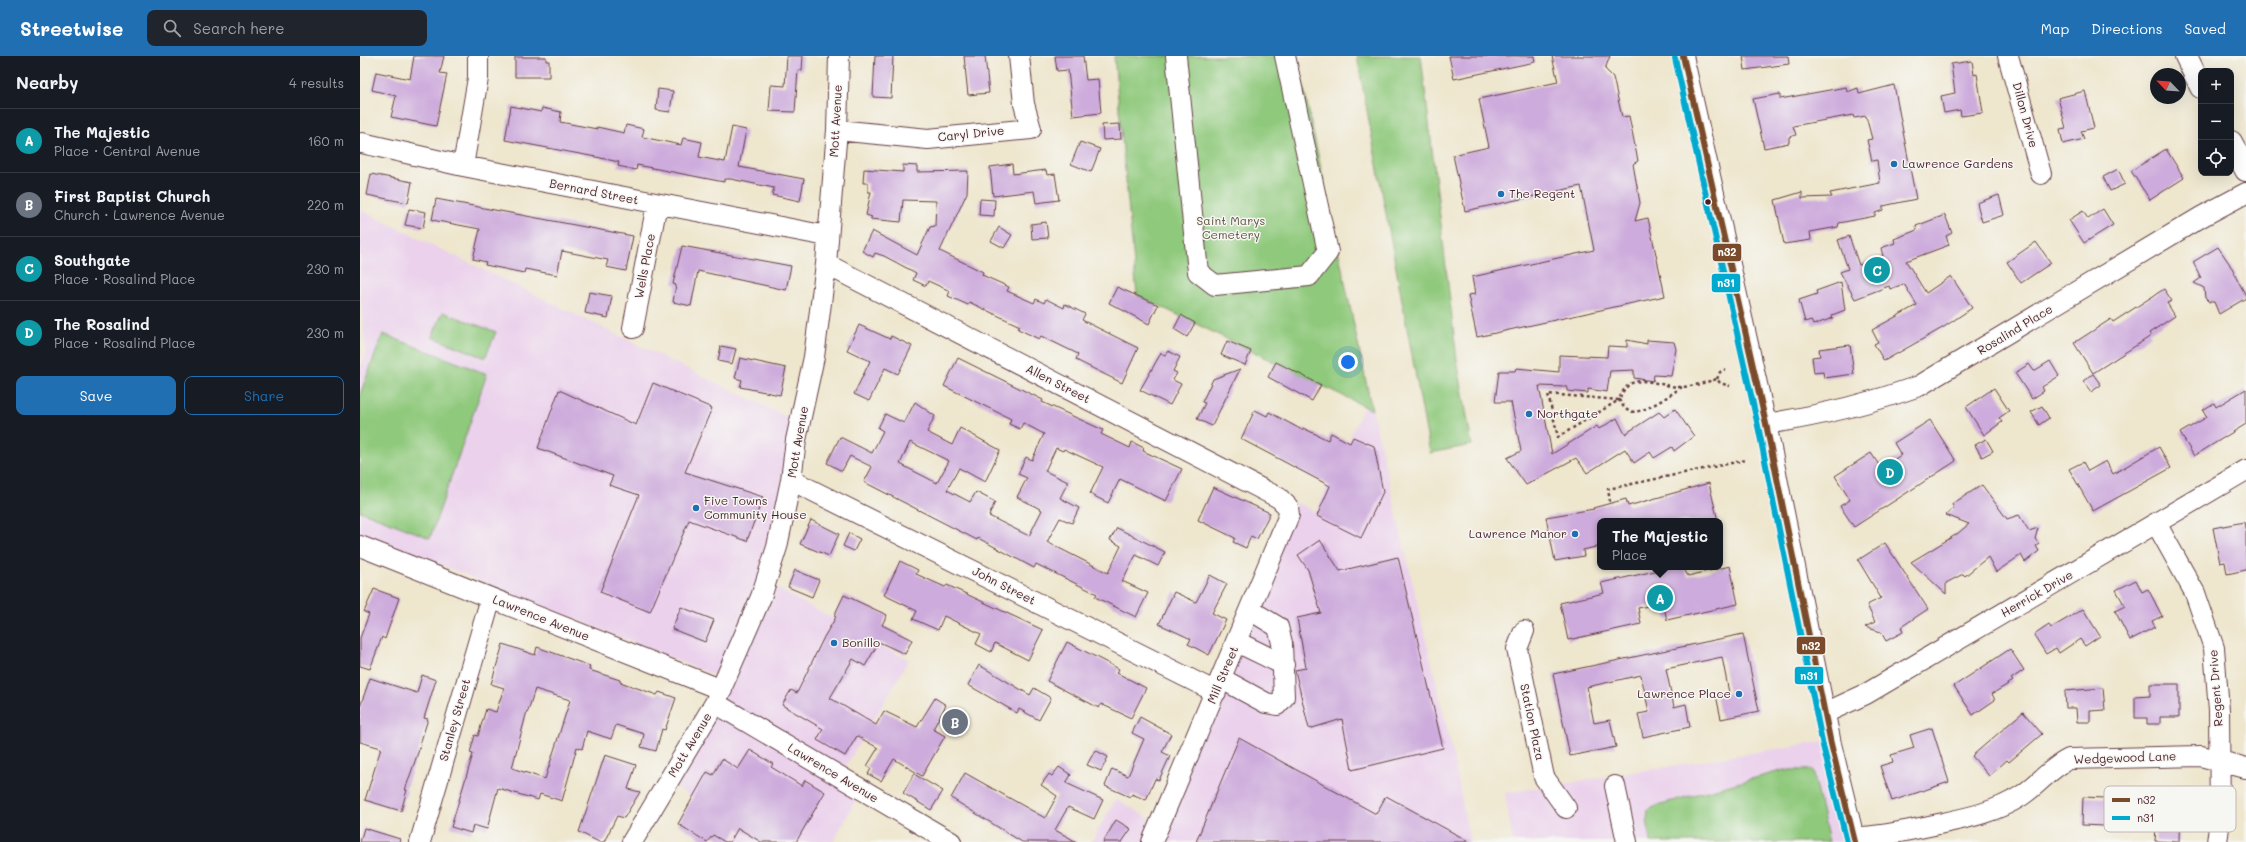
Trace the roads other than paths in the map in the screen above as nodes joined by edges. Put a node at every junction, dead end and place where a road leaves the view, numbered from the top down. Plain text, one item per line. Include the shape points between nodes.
1 (478, 56) edge
2 (839, 56) edge
3 (1019, 56) edge
4 (1176, 56) edge
5 (1285, 56) edge
6 (1684, 56) edge
7 (2008, 56) edge
8 (2186, 56) edge
9 (2198, 81) edge
10 (837, 130) junction
11 (362, 143) dead end
12 (2234, 148) edge
13 (463, 166) junction
14 (2246, 170) edge
15 (2041, 174) dead end
16 (2246, 193) edge
17 (657, 204) junction
18 (827, 236) junction
19 (826, 264) junction
20 (633, 328) dead end
21 (1766, 424) junction
22 (2246, 470) edge
23 (791, 480) junction
24 (1288, 507) joint
25 (2156, 523) junction
26 (360, 546) edge
27 (491, 598) junction
28 (1250, 610) junction
29 (1524, 631) dead end
30 (1237, 642) junction
31 (1284, 665) junction
32 (1219, 686) junction
33 (718, 696) junction
34 (1825, 713) junction
35 (2219, 761) junction
36 (2246, 768) edge
37 (1615, 786) dead end
38 (2219, 786) edge
39 (1566, 808) dead end
40 (2218, 832) edge
41 (1855, 840) edge
42 (420, 842) edge
43 (632, 842) edge
44 (951, 842) edge
45 (1152, 842) edge
46 (1627, 842) edge
47 (2217, 842) edge

1 - 13 street via 478,78
2 - 10 street, Mott Avenue
3 - 10 street, Caryl Drive via 1024,104 1031,129 928,139
4 - 5 street via 1198,272 1215,284 1309,276 1328,252
6 - 21 street
7 - 15 street, Dillon Drive
8 - 9 main road
10 - 18 street, Mott Avenue
11 - 13 street, Bernard Street
12 - 14 main road
13 - 17 street, Bernard Street
16 - 21 street, Rosalind Place via 1919,386 1871,403 1803,419
17 - 18 street, Bernard Street
17 - 20 street, Wells Place
18 - 19 street, Mott Avenue
19 - 23 street, Mott Avenue via 814,357 796,440
19 - 24 street, Allen Street via 1279,498
21 - 34 street
22 - 25 street, Herrick Drive
23 - 32 street, John Street
23 - 33 street, Mott Avenue via 777,547 763,593
24 - 28 street, Mill Street via 1289,515
25 - 34 street, Herrick Drive via 1866,694
25 - 35 street, Regent Drive via 2195,593 2214,648
26 - 27 street, Lawrence Avenue
27 - 33 street, Lawrence Avenue
27 - 42 street, Stanley Street
28 - 30 street, Mill Street
28 - 31 street via 1278,627
29 - 39 street, Station Plaza via 1517,649 1544,777
30 - 31 street
30 - 32 street, Mill Street
31 - 32 street, John Street via 1284,697 1277,705
32 - 45 street, Mill Street
33 - 43 street, Mott Avenue
33 - 44 street, Lawrence Avenue
34 - 41 street
35 - 36 street, Wedgewood Lane
35 - 38 street, Regent Drive
35 - 41 street, Wedgewood Lane via 2201,756 2069,759 2059,764 2022,795 1998,808 1981,814
37 - 46 street
40 - 47 street, Regent Drive

